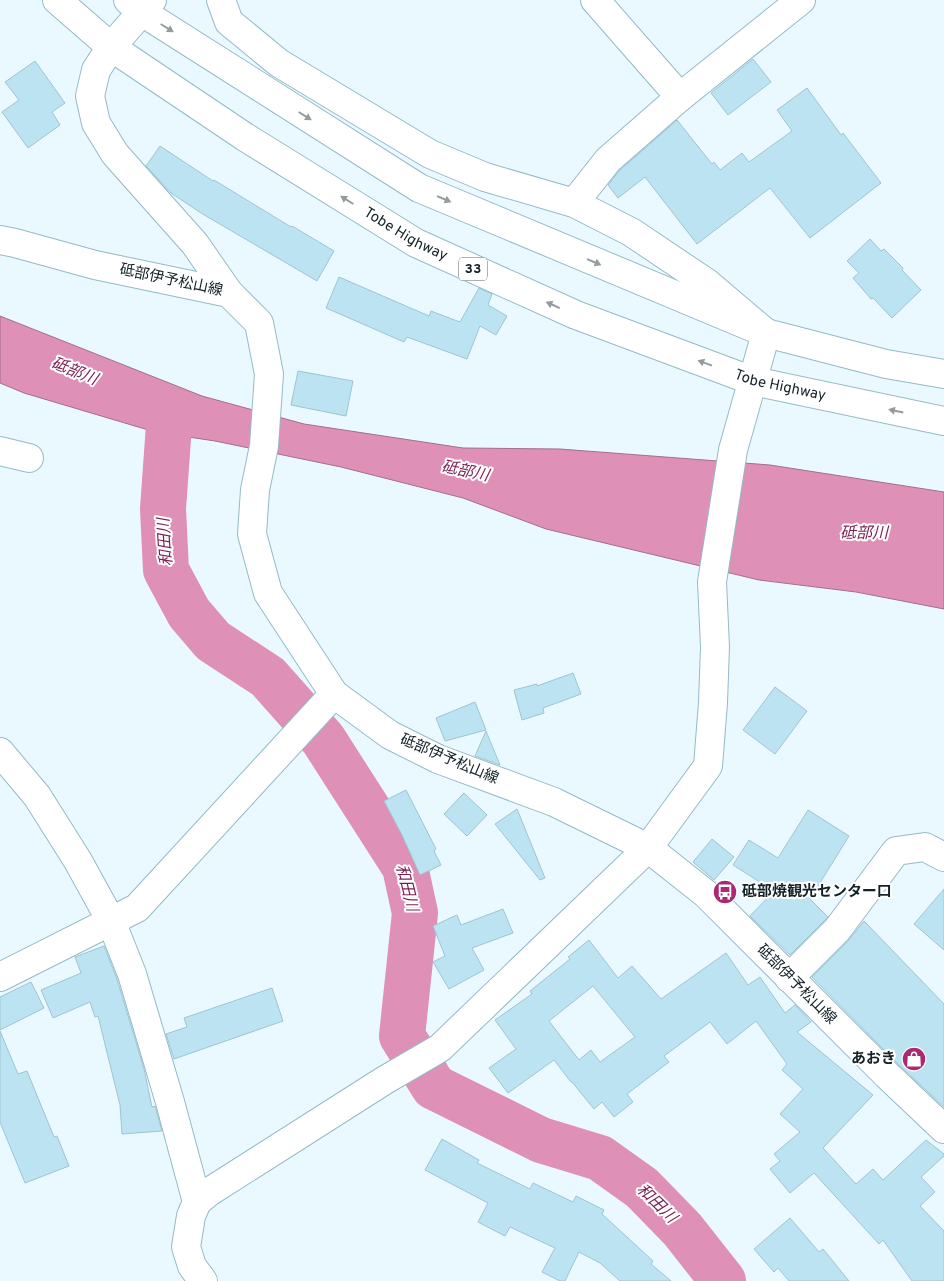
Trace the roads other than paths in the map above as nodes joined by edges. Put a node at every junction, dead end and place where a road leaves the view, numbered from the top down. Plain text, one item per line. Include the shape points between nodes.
1 (57, 0) edge
2 (221, 0) edge
3 (595, 0) edge
4 (801, 0) edge
5 (141, 4) edge
6 (111, 47) junction
7 (680, 98) junction
8 (574, 203) junction
9 (0, 240) edge
10 (229, 293) junction
11 (766, 333) junction
12 (944, 374) edge
13 (753, 381) junction
14 (944, 421) edge
15 (0, 451) edge
16 (29, 458) dead end
17 (329, 699) junction
18 (0, 752) edge
19 (648, 848) junction
20 (944, 856) edge
21 (111, 921) junction
22 (0, 977) edge
23 (789, 978) junction
24 (944, 1129) edge
25 (197, 1202) junction
26 (203, 1281) edge

1 - 6 main road, Tobe Highway / 33
2 - 8 main road via 228,22 279,63 430,154 485,177
3 - 7 main road
4 - 7 main road
5 - 6 main road
5 -> 11 main road via 419,188
6 - 10 main road via 96,70 90,96 96,123 115,154 195,244
13 -> 6 main road, Tobe Highway / 33 via 576,315 416,244
7 - 8 main road via 608,160
8 - 11 main road via 631,232 707,283
9 - 10 main road, 砥部伊予松山線 via 95,265
10 - 17 main road, 砥部伊予松山線 via 259,323 268,374 264,446 255,490 252,534 268,593
11 - 12 main road via 886,364
11 - 13 main road
14 -> 13 main road, Tobe Highway / 33
13 - 19 main road via 733,450 712,582 715,647 708,766
15 - 16 main road
17 - 19 main road, 砥部伊予松山線 via 438,759 554,802
17 - 21 main road via 137,908
18 - 21 main road via 37,796
19 - 23 main road, 砥部伊予松山線 via 706,894
19 - 25 main road via 440,1048 217,1186
20 - 23 main road via 925,847 896,851 837,930
21 - 22 main road
21 - 25 main road via 132,974
23 - 24 main road, 砥部伊予松山線
25 - 26 main road via 191,1216 186,1248 192,1266

